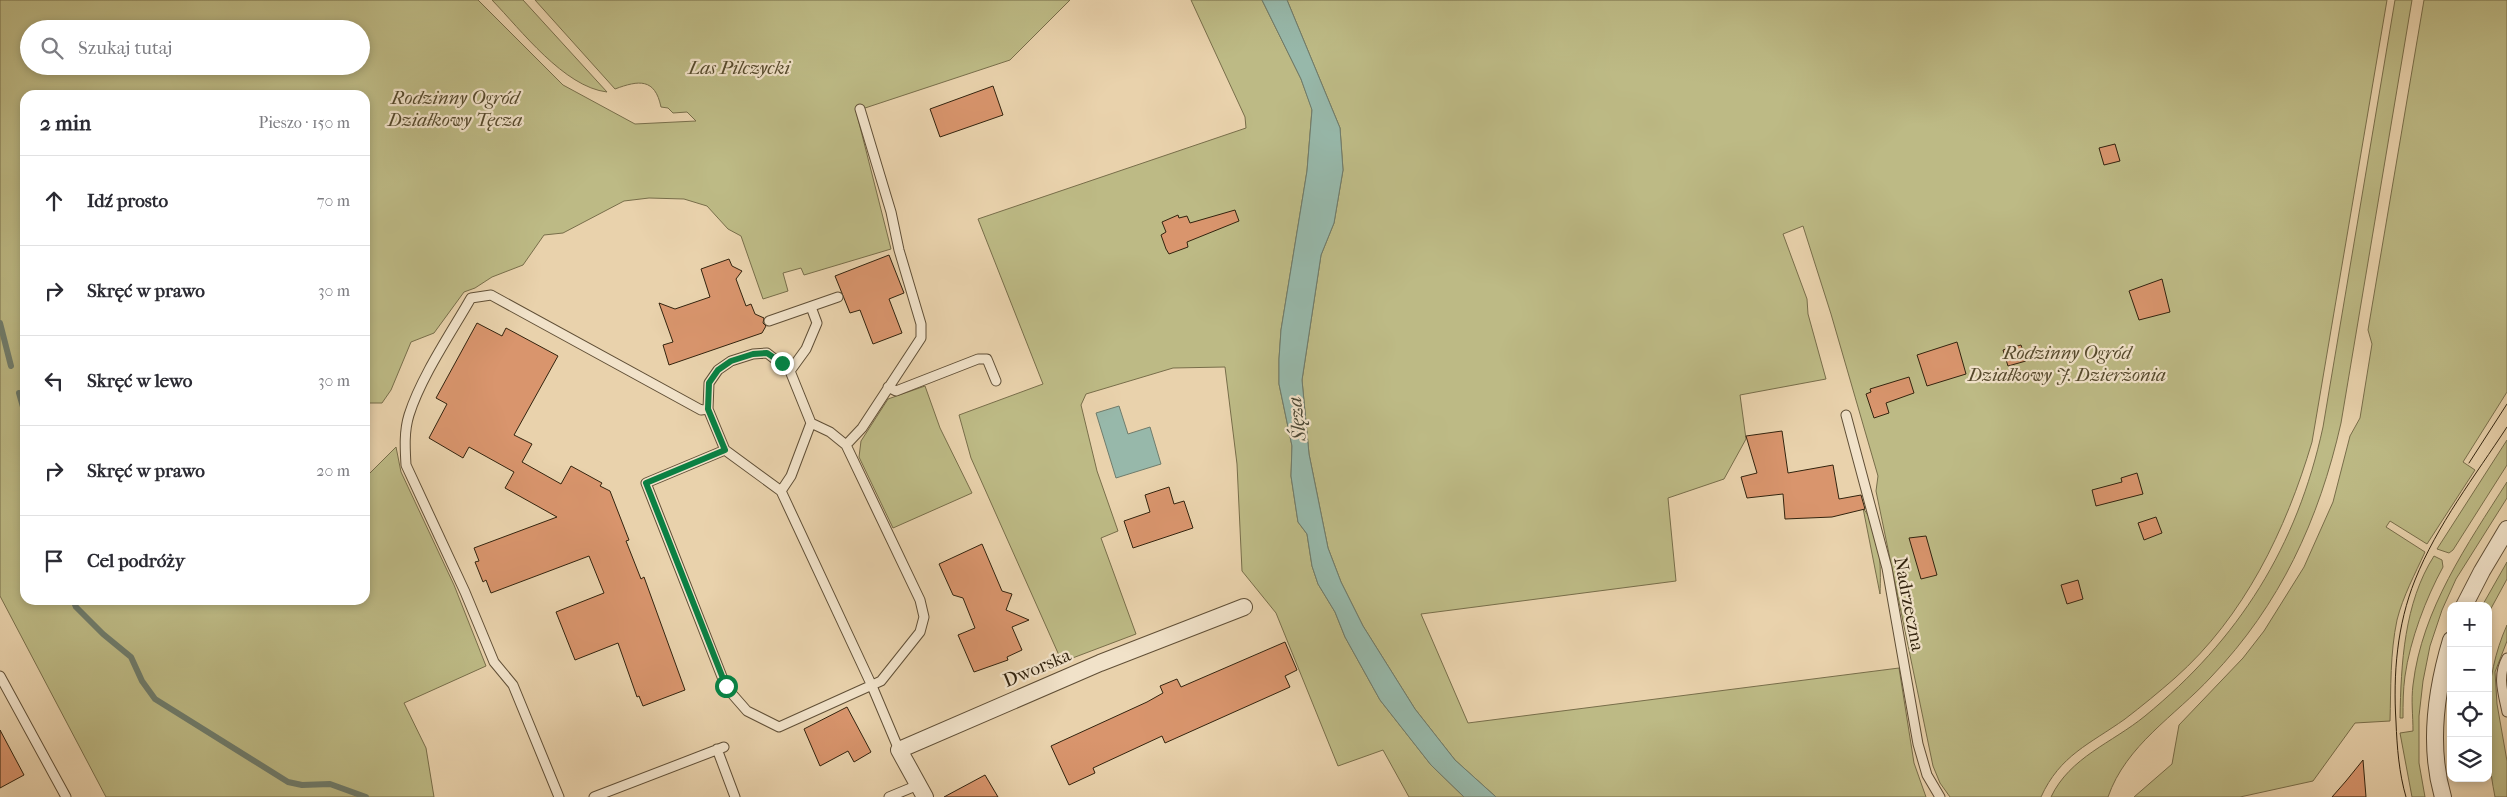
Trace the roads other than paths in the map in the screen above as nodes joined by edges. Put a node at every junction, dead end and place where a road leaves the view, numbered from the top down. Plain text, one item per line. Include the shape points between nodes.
1 (860, 110) dead end
2 (838, 298) dead end
3 (811, 306) junction
4 (769, 321) dead end
5 (790, 372) junction
6 (996, 381) dead end
7 (888, 387) junction
8 (708, 409) junction
9 (1846, 415) dead end
10 (811, 423) junction
11 (846, 445) junction
12 (725, 450) junction
13 (781, 491) junction
14 (2507, 529) edge
15 (2466, 602) edge
16 (1244, 607) dead end
17 (2449, 647) edge
18 (2507, 658) edge
19 (0, 676) edge
20 (872, 686) junction
21 (2507, 712) edge
22 (898, 750) junction
23 (921, 791) edge
24 (66, 797) edge
25 (559, 797) edge
26 (594, 797) edge
27 (735, 797) edge
28 (889, 797) edge
29 (1940, 797) edge
30 (2443, 797) edge

1 - 7 lane via 921,324 921,338
2 - 3 lane
3 - 4 lane
3 - 5 lane via 817,323 806,349
5 - 8 lane via 767,353 731,361 718,370 709,383
5 - 10 lane
6 - 7 lane via 987,359 978,359 896,390
7 - 11 lane via 862,428
8 - 12 lane
8 - 25 lane via 701,410 491,295 471,298 429,371 409,415 406,465 494,662 513,686
9 - 29 lane, Nadrzeczna via 1887,568 1918,744 1927,775
10 - 11 lane
10 - 13 lane via 791,476
11 - 20 lane via 920,600 924,617 920,632 881,681
12 - 13 lane
12 - 20 lane via 646,483 726,686 747,711 779,727
13 - 20 lane
14 - 15 street
16 - 22 street, Dworska via 1100,662
17 - 30 street via 2437,693 2435,720 2436,754
18 - 21 lane via 2501,680
19 - 24 lane
20 - 22 lane
22 - 23 street
23 - 28 lane
26 - 27 lane via 721,748

